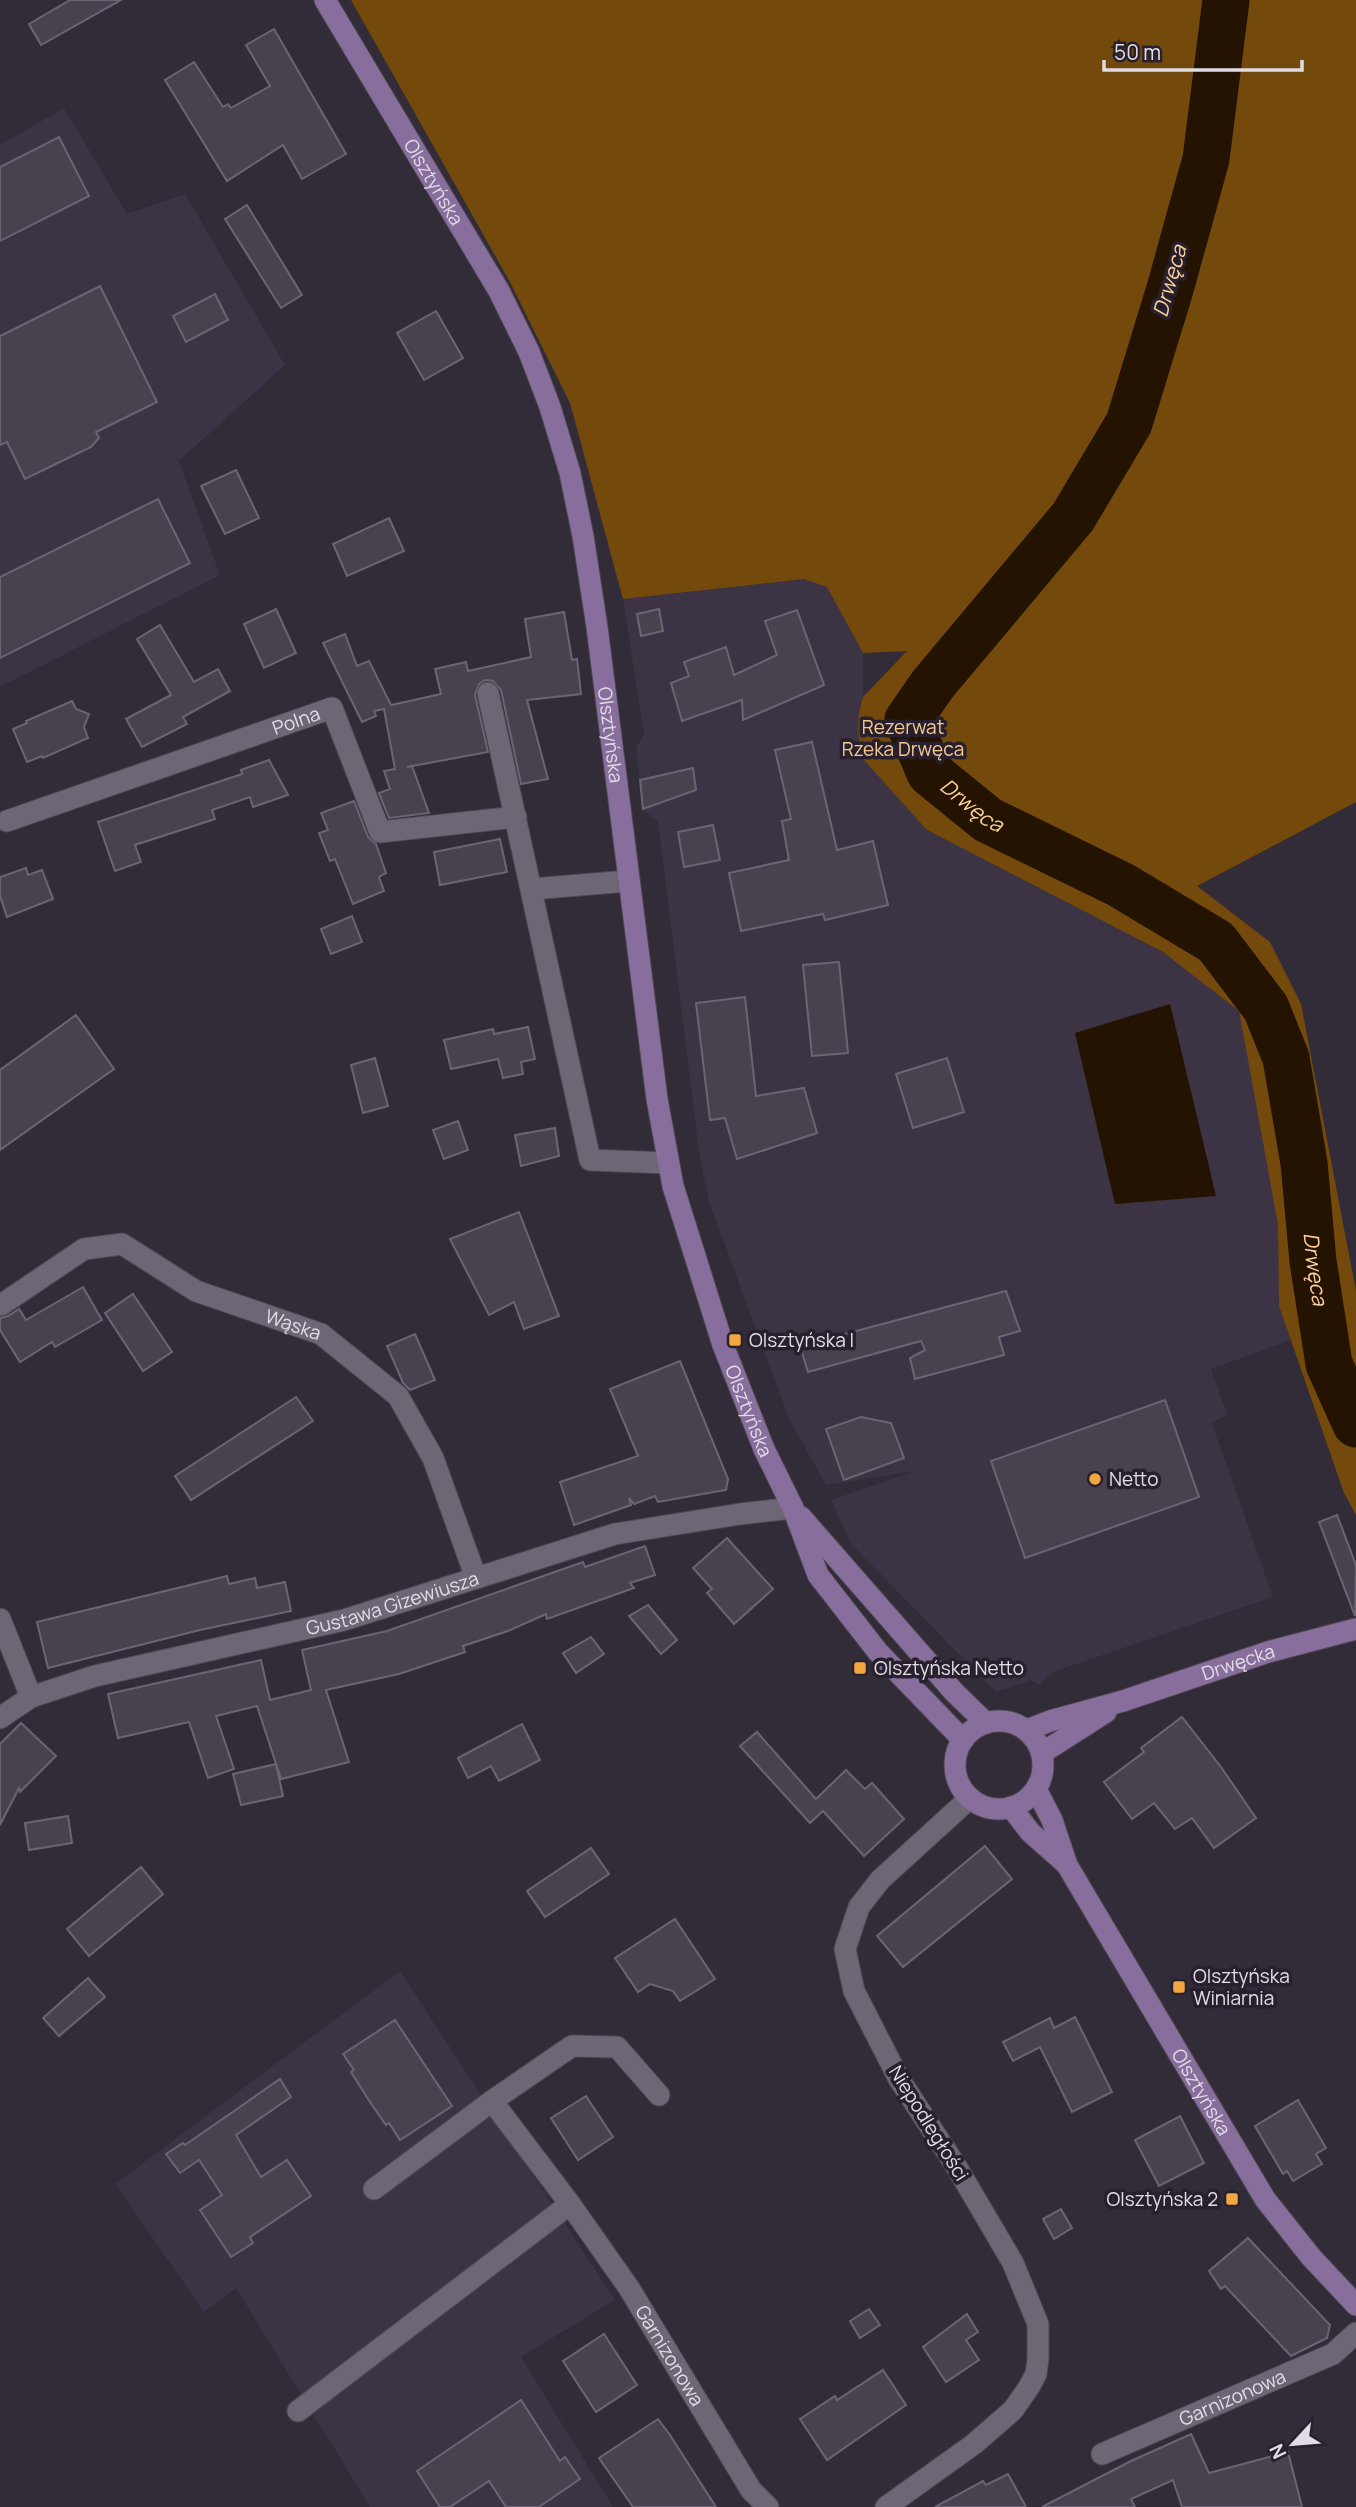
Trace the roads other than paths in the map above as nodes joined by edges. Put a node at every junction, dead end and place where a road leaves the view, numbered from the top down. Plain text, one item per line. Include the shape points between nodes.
1 (324, 0) edge
2 (488, 693) dead end
3 (516, 817) junction
4 (7, 821) dead end
5 (628, 881) junction
6 (532, 889) junction
7 (668, 1163) junction
8 (1, 1304) edge
9 (793, 1508) junction
10 (476, 1578) junction
11 (0, 1619) edge
12 (1356, 1629) edge
13 (31, 1697) junction
14 (1122, 1701) junction
15 (0, 1718) edge
16 (986, 1723) junction
17 (1027, 1730) junction
18 (963, 1740) junction
19 (1042, 1753) junction
20 (1036, 1790) junction
21 (970, 1798) junction
22 (1011, 1807) junction
23 (1067, 1865) junction
24 (659, 2095) dead end
25 (492, 2101) junction
26 (374, 2189) dead end
27 (570, 2204) junction
28 (1356, 2305) edge
29 (1356, 2333) edge
30 (298, 2411) dead end
31 (1102, 2454) dead end
32 (768, 2507) edge
33 (886, 2507) edge

1 - 5 street, Olsztyńska via 499,290 550,407 583,536
2 - 3 street
3 - 4 street, Polna via 380,832 332,708
3 - 6 street
5 - 6 street
5 - 7 street, Olsztyńska
6 - 7 street via 590,1160
7 - 9 street, Olsztyńska via 732,1371
8 - 10 street, Wąska via 84,1249 122,1244 196,1291 321,1334 398,1396 433,1458
9 - 10 street, Gustawa Gizewiusza via 615,1534
9 - 16 street, Olsztyńska
9 - 18 street, Olsztyńska via 818,1575 878,1652
10 - 13 street, Gustawa Gizewiusza via 344,1619 95,1676
11 - 13 street
12 - 14 street, Drwęcka
13 - 15 street, Gustawa Gizewiusza
14 - 17 street, Drwęcka
14 - 19 street, Drwęcka
16 - 17 street via 1006,1721
16 - 18 street
17 - 19 street
18 - 21 street via 955,1764
19 - 20 street via 1042,1778
20 - 22 street
20 - 23 street, Olsztyńska via 1052,1819
21 - 22 street via 992,1809
21 - 33 street, Niepodległości via 880,1880 859,1907 845,1949 854,1991 899,2079 1013,2263 1038,2324 1038,2359 1029,2387 1013,2410
22 - 23 street, Olsztyńska via 1030,1832
23 - 28 street, Olsztyńska via 1265,2199
24 - 25 street via 617,2047 572,2046
25 - 26 street
25 - 27 street, Garnizonowa
27 - 30 street
27 - 32 street, Garnizonowa via 629,2288 751,2490
29 - 31 street, Garnizonowa via 1333,2354

